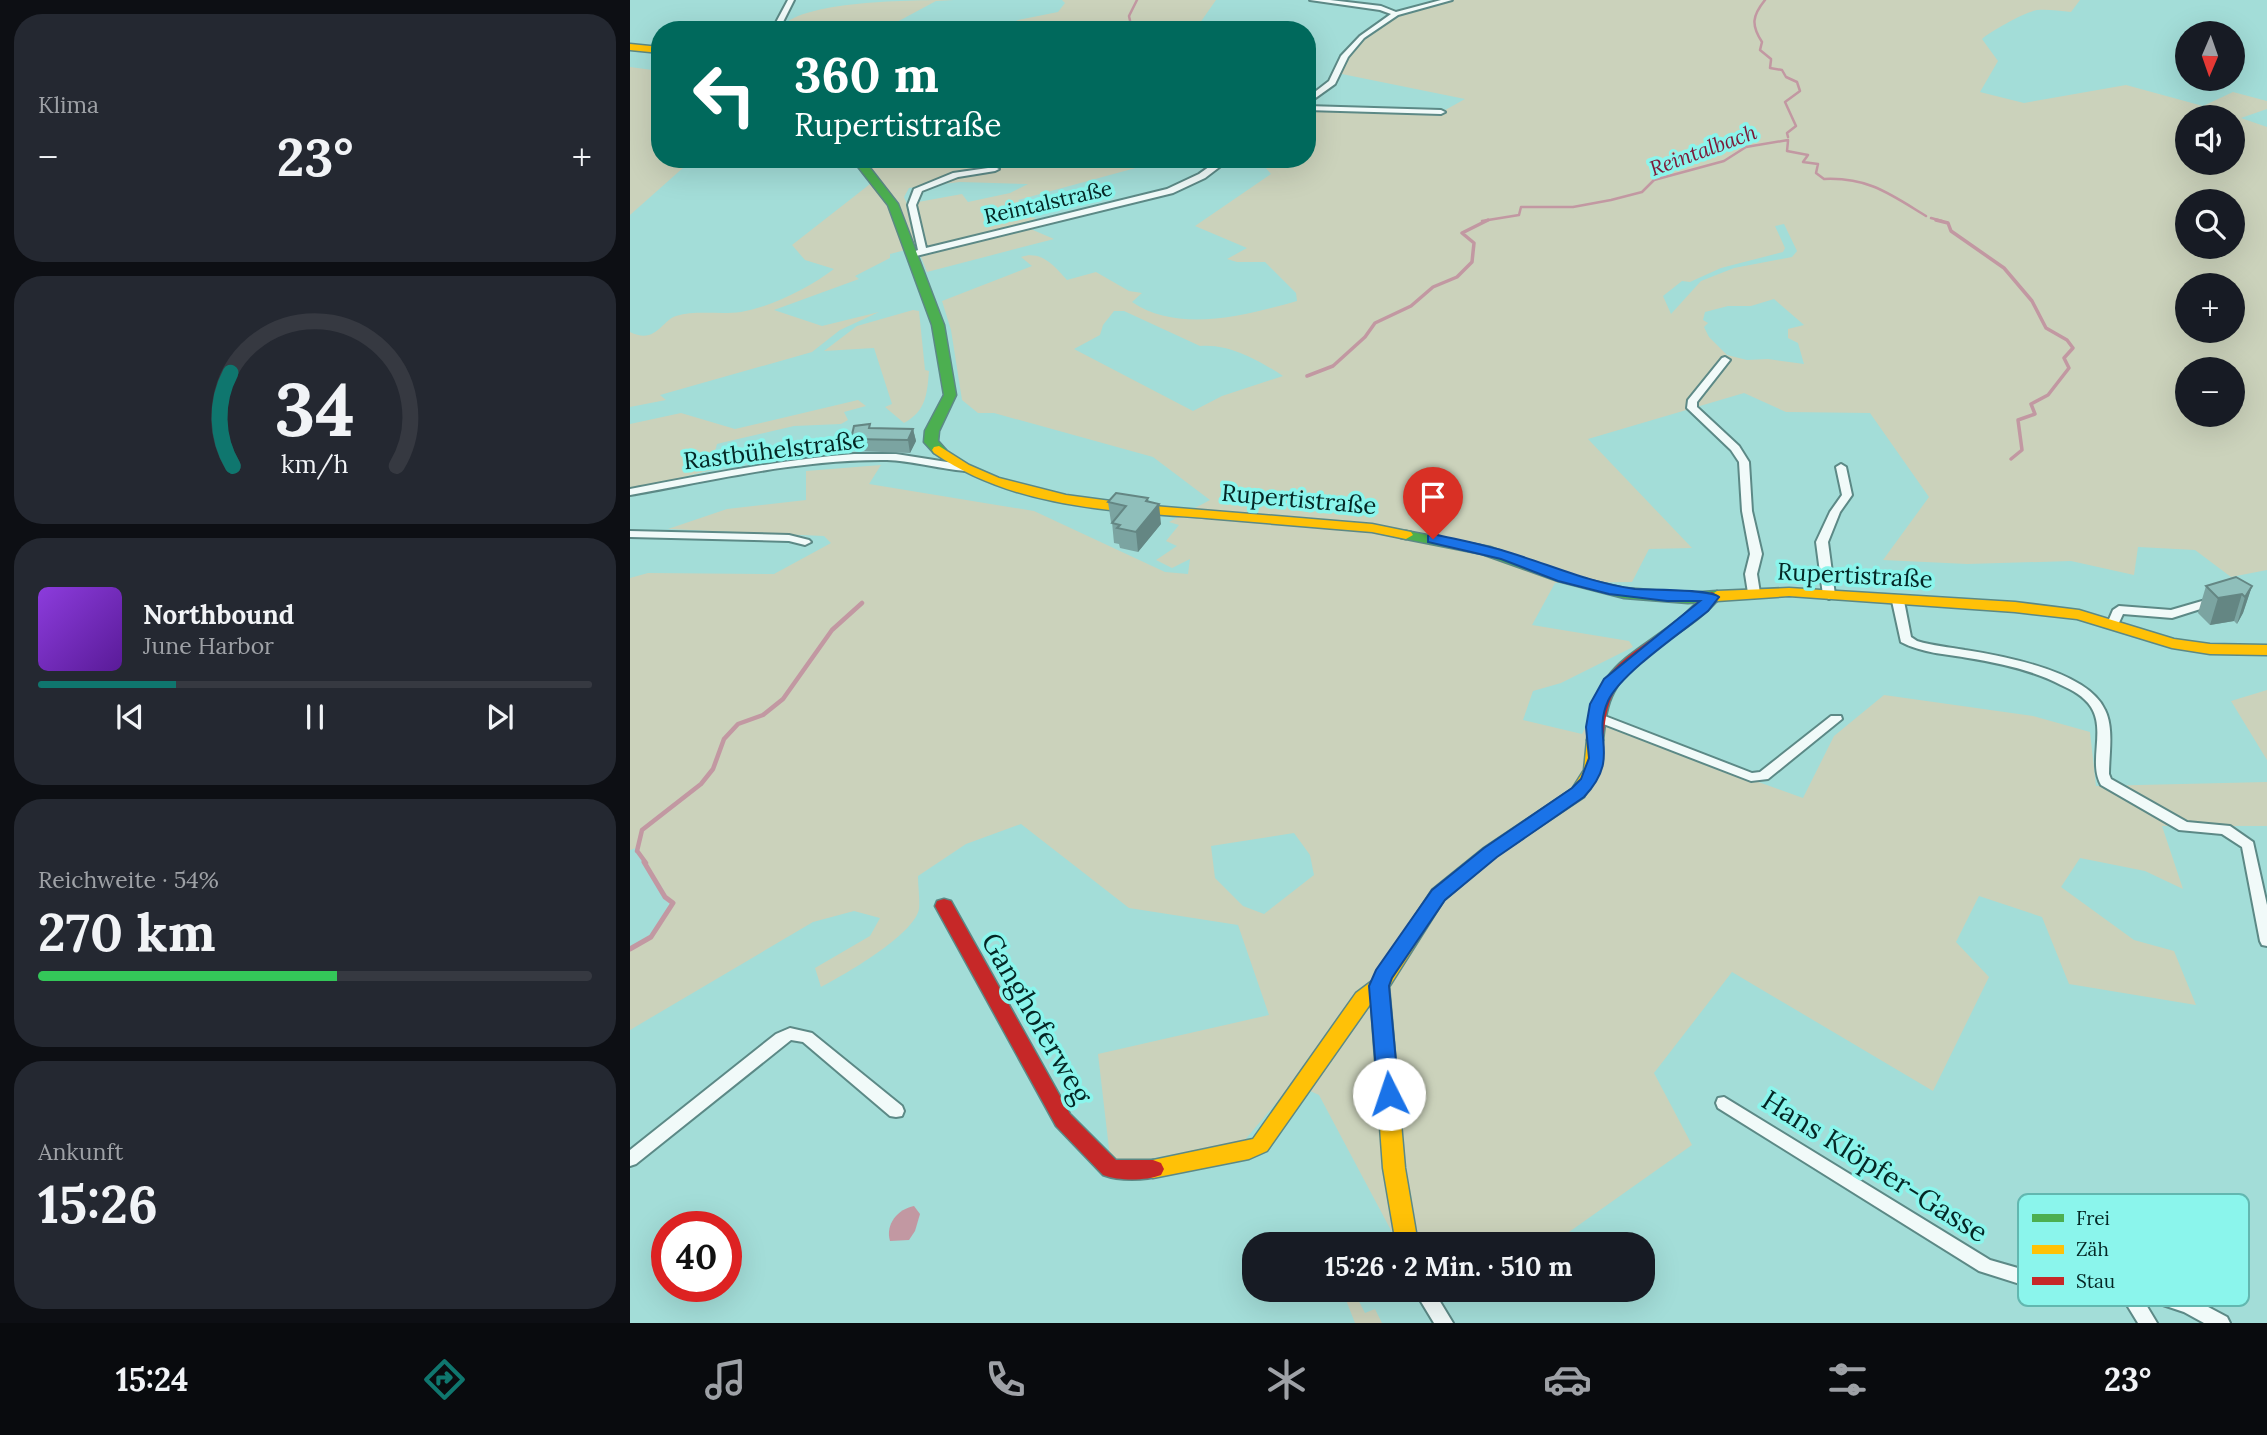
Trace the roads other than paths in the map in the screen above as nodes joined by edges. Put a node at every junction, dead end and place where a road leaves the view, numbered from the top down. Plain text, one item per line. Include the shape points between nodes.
1 (791, 0) edge
2 (1313, 0) edge
3 (1449, 0) edge
4 (1396, 15) junction
5 (780, 21) edge
6 (630, 47) edge
7 (651, 49) edge
8 (1316, 95) edge
9 (1316, 108) edge
10 (1441, 112) dead end
11 (864, 168) edge
12 (1213, 168) edge
13 (995, 169) dead end
14 (917, 251) junction
15 (1725, 360) dead end
16 (1841, 467) dead end
17 (966, 468) junction
18 (630, 492) edge
19 (630, 534) edge
20 (805, 542) dead end
21 (1754, 593) junction
22 (1829, 595) junction
23 (1712, 597) junction
24 (1898, 601) junction
25 (2209, 603) edge
26 (2113, 624) junction
27 (2267, 650) edge
28 (1597, 717) junction
29 (1836, 719) dead end
30 (944, 906) dead end
31 (2267, 942) edge
32 (1379, 986) junction
33 (1724, 1103) dead end
34 (896, 1111) dead end
35 (630, 1159) edge
36 (1405, 1232) edge
37 (2018, 1276) edge
38 (1431, 1302) edge
39 (2138, 1306) edge
40 (2186, 1306) edge
41 (1444, 1323) edge
42 (2148, 1323) edge
43 (2221, 1323) edge

1 - 5 street
2 - 4 street via 1381,8
3 - 4 street
4 - 8 street via 1355,43 1332,82
6 - 7 main road
9 - 10 street
11 - 14 main road, Rupertistraße via 893,204
12 - 14 street, Reintalstraße via 1170,191
13 - 14 street via 956,175 918,189 912,205
14 - 17 main road, Rupertistraße via 951,387 931,442
15 - 21 street via 1692,408 1744,462 1756,554 1751,574
16 - 22 street via 1847,495 1822,542
17 - 18 street, Rastbühelstraße via 902,458 846,459
17 - 23 main road, Rupertistraße via 997,483 1044,496 1372,528 1485,550 1609,590
19 - 20 street
21 - 22 main road, Rupertistraße
21 - 23 main road, Rupertistraße
22 - 24 main road, Rupertistraße
23 - 28 main road, Ganghoferweg via 1609,683
24 - 26 main road, Rupertistraße via 2056,611
24 - 31 street via 1905,639 1920,648 2005,662 2062,680 2089,696 2100,712 2106,782 2184,827 2225,830 2248,845
25 - 26 street via 2172,614 2119,610
26 - 27 main road, Rupertistraße via 2172,643
28 - 29 street via 1751,777 1763,776
28 - 32 main road, Ganghoferweg via 1598,758 1588,782 1438,895
30 - 32 main road, Ganghoferweg via 1063,1120 1111,1169 1141,1171 1260,1145 1363,998
32 - 36 main road via 1394,1168
33 - 37 street, Hans Klöpfer-Gasse via 1985,1266
34 - 35 street via 807,1037 790,1034
38 - 41 street
39 - 42 street
40 - 43 street, Hans Klöpfer-Gasse

